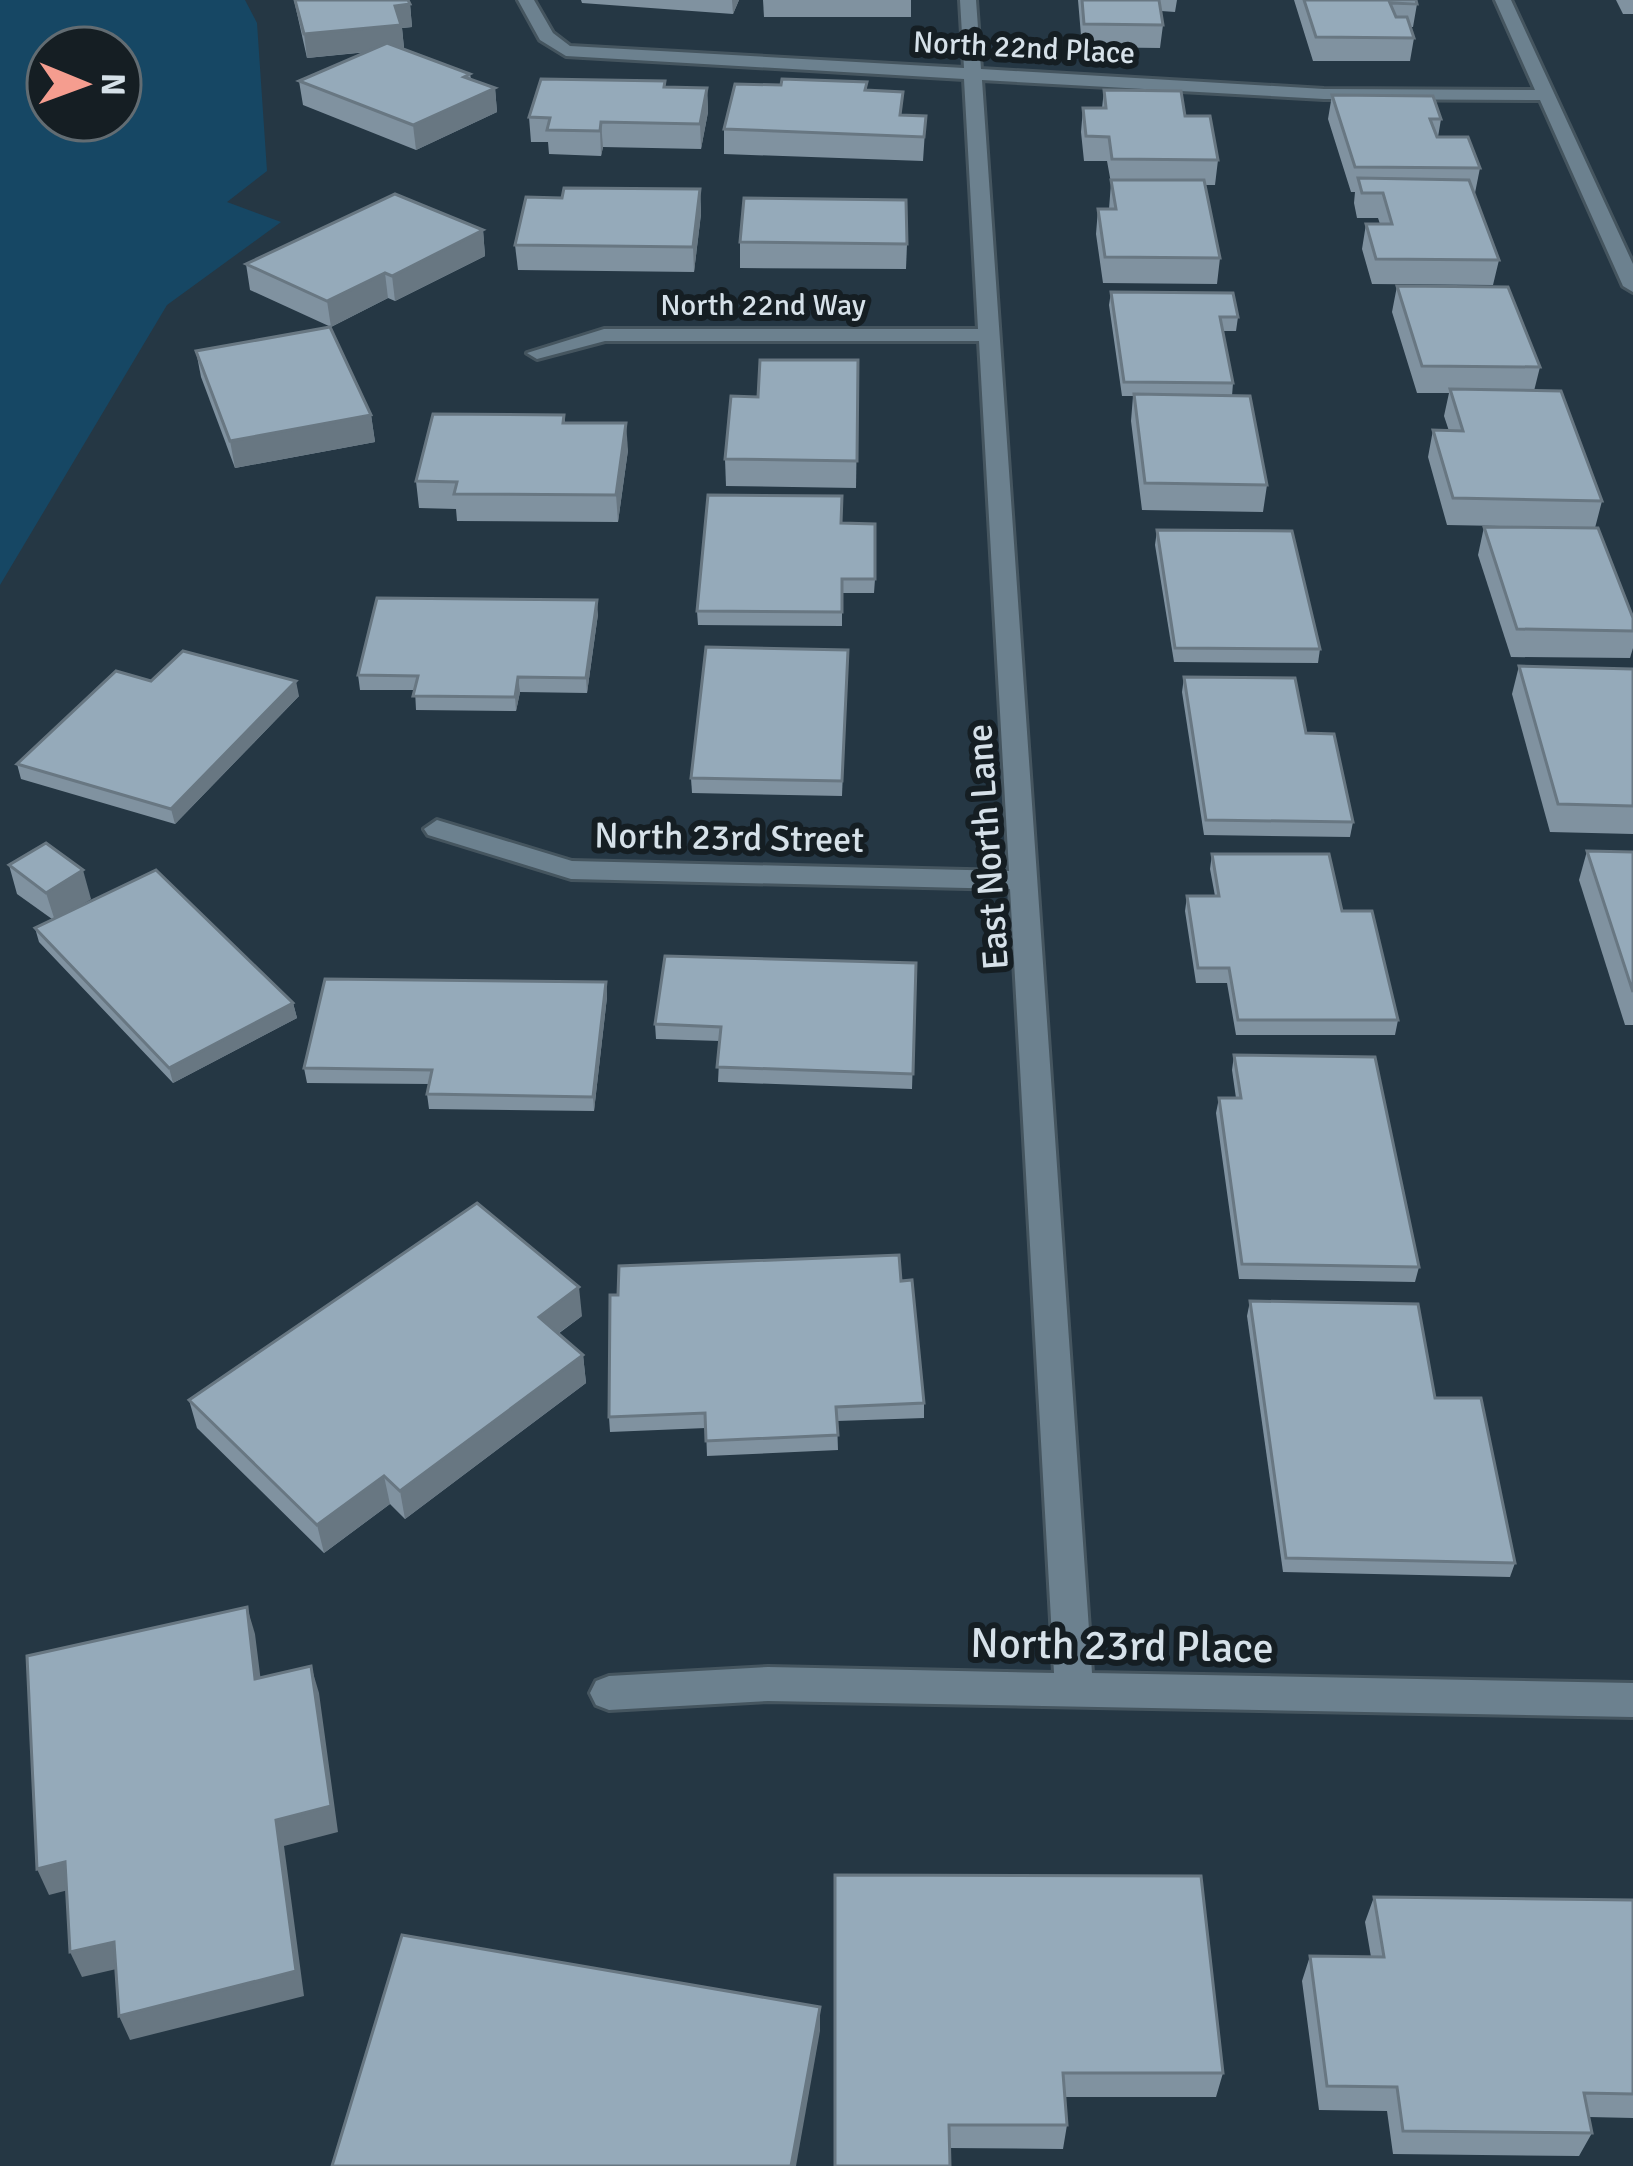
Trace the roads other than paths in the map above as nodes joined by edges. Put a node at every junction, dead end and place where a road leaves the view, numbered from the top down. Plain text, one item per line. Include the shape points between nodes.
1 (526, 0) edge
2 (968, 0) edge
3 (1502, 0) edge
4 (973, 72) junction
5 (1545, 95) junction
6 (1633, 286) edge
7 (992, 335) junction
8 (536, 353) dead end
9 (437, 830) dead end
10 (1026, 880) junction
11 (1074, 1690) junction
12 (609, 1693) dead end
13 (1633, 1700) edge

1 - 4 street, North 22nd Place via 546,36 566,51
2 - 4 street, East North Lane
3 - 5 street
4 - 5 street, North 22nd Place via 1324,94
4 - 7 street, East North Lane
5 - 6 street
7 - 8 street, North 22nd Way via 604,335
7 - 10 street, East North Lane
9 - 10 street, North 23rd Street via 571,870
10 - 11 street, East North Lane
11 - 12 street, North 23rd Place via 768,1684
11 - 13 street, North 23rd Place

